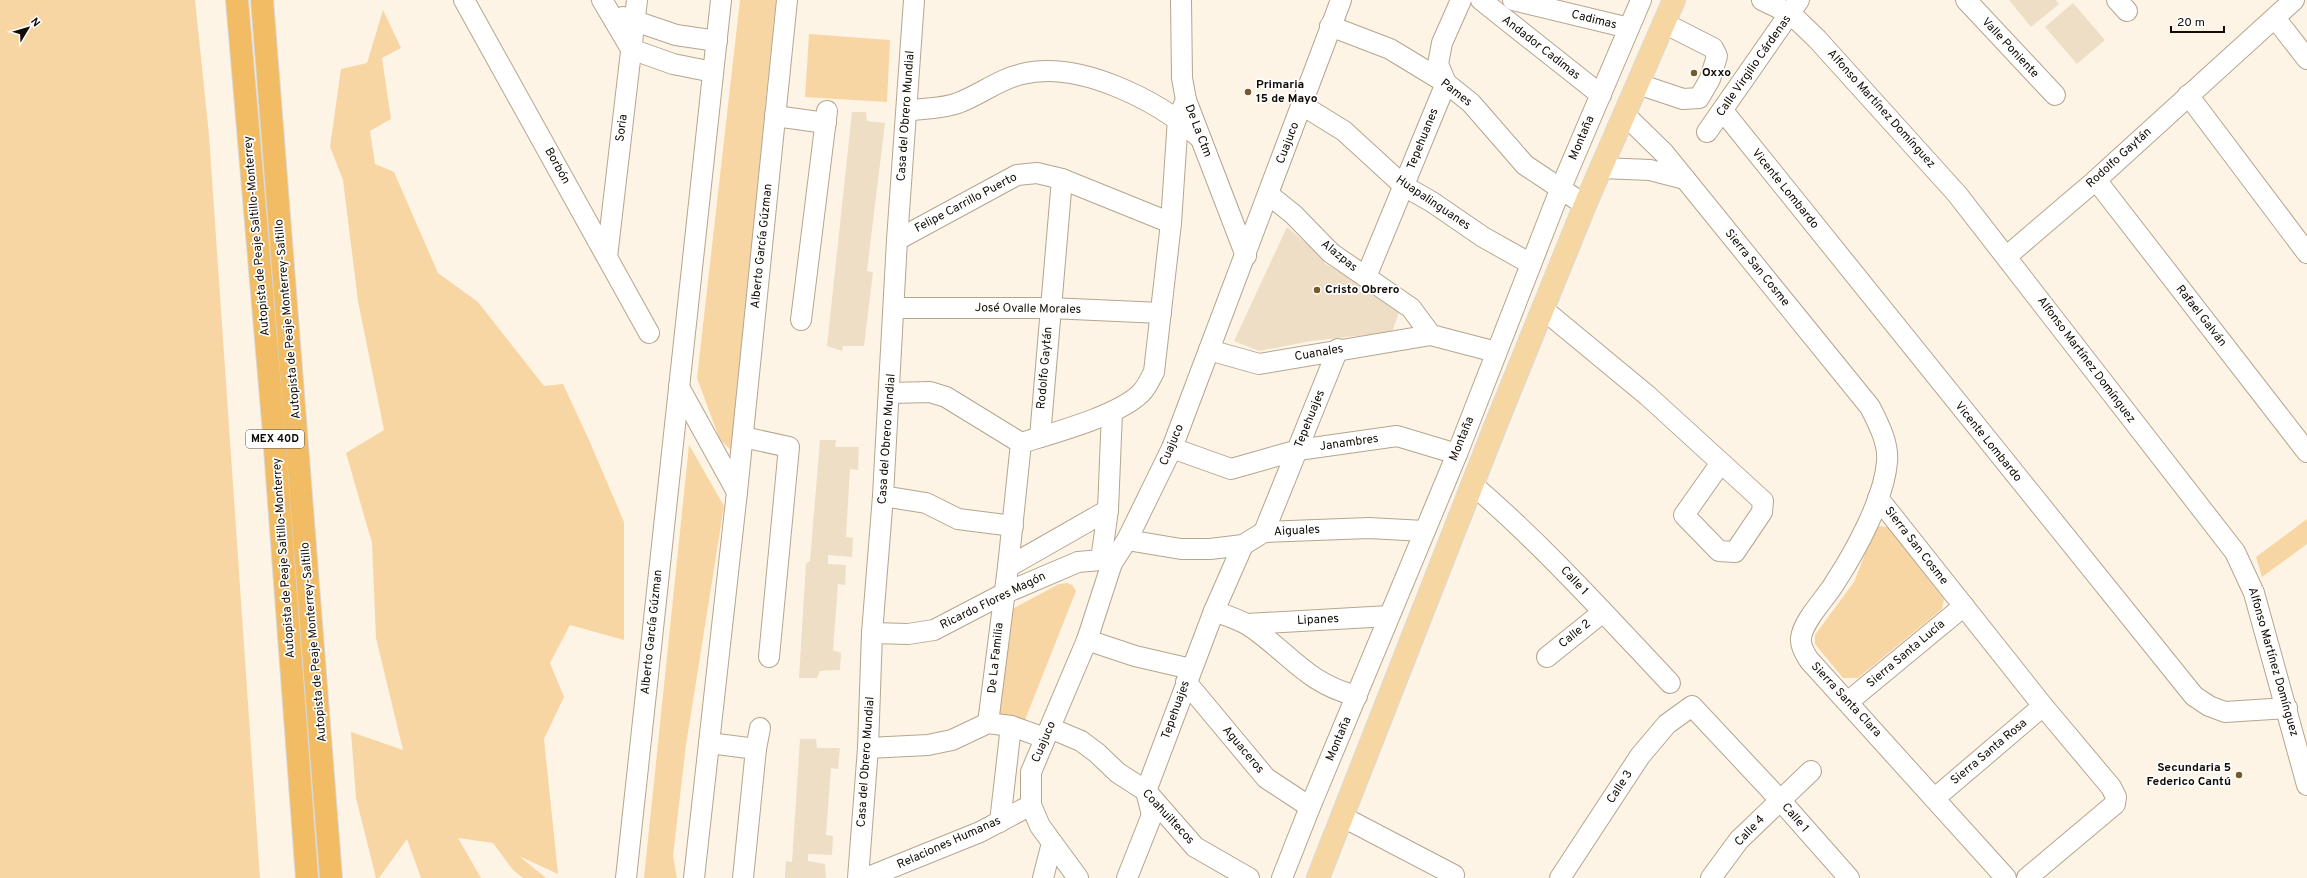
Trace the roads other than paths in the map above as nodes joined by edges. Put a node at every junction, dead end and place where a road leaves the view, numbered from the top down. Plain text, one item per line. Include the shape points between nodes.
1 (237, 0) edge
2 (262, 0) edge
3 (464, 0) edge
4 (637, 0) edge
5 (721, 0) edge
6 (786, 0) edge
7 (914, 0) edge
8 (1182, 0) edge
9 (1341, 0) edge
10 (1461, 0) edge
11 (1481, 0) edge
12 (1513, 0) edge
13 (1641, 0) edge
14 (1674, 0) edge
15 (1762, 0) edge
16 (1966, 0) edge
17 (2294, 0) edge
18 (605, 5) edge
19 (1795, 7) edge
20 (2275, 18) junction
21 (635, 23) junction
22 (1664, 23) junction
23 (1330, 26) junction
24 (1629, 28) junction
25 (717, 41) junction
26 (631, 49) junction
27 (2307, 59) edge
28 (713, 72) junction
29 (1446, 83) junction
30 (1638, 84) junction
31 (1601, 95) junction
32 (2055, 95) dead end
33 (2188, 95) junction
34 (1302, 106) junction
35 (1182, 109) junction
36 (907, 110) junction
37 (1723, 111) junction
38 (1625, 115) junction
39 (775, 116) junction
40 (1707, 132) dead end
41 (1602, 168) junction
42 (1062, 179) junction
43 (1685, 179) junction
44 (2096, 180) junction
45 (1404, 186) junction
46 (1560, 190) junction
47 (1268, 194) junction
48 (1585, 205) junction
49 (1171, 223) junction
50 (897, 240) junction
51 (2307, 253) edge
52 (1246, 256) junction
53 (2007, 256) junction
54 (607, 257) junction
55 (1531, 264) junction
56 (1366, 277) junction
57 (894, 308) junction
58 (1050, 308) junction
59 (1544, 310) junction
60 (1161, 313) junction
61 (801, 320) dead end
62 (649, 333) dead end
63 (1431, 335) junction
64 (1338, 349) junction
65 (1209, 350) junction
66 (1496, 352) junction
67 (680, 387) junction
68 (890, 393) junction
69 (1112, 412) junction
70 (1472, 416) junction
71 (1495, 427) junction
72 (743, 437) junction
73 (1030, 440) junction
74 (1172, 448) junction
75 (1298, 450) junction
76 (2307, 452) edge
77 (1457, 454) junction
78 (1720, 464) dead end
79 (1472, 484) junction
80 (737, 492) junction
81 (883, 496) junction
82 (1878, 498) junction
83 (1108, 510) junction
84 (1013, 526) junction
85 (1424, 531) junction
86 (1264, 532) junction
87 (1127, 540) junction
88 (1243, 546) junction
89 (1106, 562) junction
90 (1008, 567) junction
91 (1003, 594) junction
92 (1964, 606) junction
93 (1214, 611) junction
94 (1603, 612) junction
95 (1389, 616) junction
96 (1247, 624) junction
97 (872, 634) junction
98 (1087, 640) junction
99 (769, 657) dead end
100 (1548, 657) dead end
101 (1189, 676) junction
102 (1670, 683) dead end
103 (1357, 696) junction
104 (1849, 701) junction
105 (1692, 706) joint
106 (2043, 706) junction
107 (2287, 708) junction
108 (988, 723) junction
109 (1011, 726) junction
110 (760, 728) dead end
111 (1047, 733) junction
112 (709, 743) junction
113 (868, 748) junction
114 (756, 749) junction
115 (1811, 771) dead end
116 (2307, 785) edge
117 (1146, 791) junction
118 (1935, 798) junction
119 (1781, 801) junction
120 (1031, 805) junction
121 (1310, 807) junction
122 (1344, 817) junction
123 (1000, 822) junction
124 (1052, 843) junction
125 (1454, 875) dead end
126 (307, 878) edge
127 (331, 878) edge
128 (626, 878) edge
129 (694, 878) edge
130 (743, 878) edge
131 (858, 878) edge
132 (866, 878) edge
133 (1043, 878) edge
134 (1078, 878) edge
135 (1127, 878) edge
136 (1249, 878) edge
137 (1282, 878) edge
138 (1318, 878) edge
139 (1560, 878) edge
140 (1711, 878) edge
141 (1849, 878) edge
142 (2006, 878) edge
143 (2027, 878) edge

1 - 126 highway, Autopista de Peaje Saltillo-Monterrey / MEX 40D via 273,421
2 - 127 highway, Autopista de Peaje Monterrey-Saltillo / MEX 40D
3 - 54 street, Borbón
4 - 21 street, Soria
5 - 25 street, Alberto García Gúzman
6 - 39 street, Alberto García Gúzman
7 - 36 street, Casa del Obrero Mundial
8 - 35 street, De La Ctm
9 - 23 street, Cuajuco
10 - 29 street via 1440,50 1438,64
11 - 31 street, Andador Cadimas
12 - 24 street, Cadimas
13 - 24 street, Montaña
14 - 22 main road
15 - 19 street, Alfonso Martínez Domínguez
16 - 32 street, Valle Poniente
17 - 20 street, Rodolfo Gaytán
18 - 21 street
18 - 26 street
19 - 37 street, Calle Virgilio Cárdenas
19 - 53 street, Alfonso Martínez Domínguez via 1818,39 1957,194
20 - 27 street
20 - 33 street, Rodolfo Gaytán
21 - 25 street via 676,35
21 - 26 street, Soria
22 - 30 main road
22 - 30 street via 1714,48 1717,56 1710,79 1699,98 1683,99
23 - 29 street, Pames via 1390,49
23 - 34 street, Cuajuco
24 - 31 street, Montaña
25 - 28 street, Alberto García Gúzman
26 - 28 street via 673,64
26 - 54 street, Soria
28 - 67 street, Alberto García Gúzman
29 - 45 street, Tepehuanes
29 - 46 street, Pames via 1471,103 1525,165
30 - 38 main road
31 - 46 street, Montaña
33 - 44 street, Rodolfo Gaytán
33 - 51 street
34 - 45 street, Huapalinguanes via 1344,131
34 - 47 street, Cuajuco
35 - 36 street via 1162,108 1104,81 1050,71 1022,74 957,104
35 - 49 street
35 - 52 street, De La Ctm via 1199,136
36 - 50 street, Casa del Obrero Mundial
37 - 40 street, Calle Virgilio Cárdenas
37 - 107 street, Vicente Lombardo via 2194,696 2209,706 2225,712
38 - 41 main road
38 - 43 street, Sierra San Cosme via 1664,153
39 - 61 street via 826,117
39 - 72 street, Alberto García Gúzman
41 - 43 street via 1650,170
41 - 48 main road
42 - 49 street, Felipe Carrillo Puerto
42 - 50 street, Felipe Carrillo Puerto via 1037,173 1018,175
42 - 58 street, Rodolfo Gaytán
43 - 82 street, Sierra San Cosme via 1870,407 1884,440 1888,461
44 - 53 street, Rodolfo Gaytán
44 - 76 street, Rafael Galván
45 - 55 street, Huapalinguanes via 1483,237
45 - 56 street, Tepehuanes
46 - 48 street, Pames
46 - 55 street, Montaña
47 - 52 street, Cuajuco
47 - 56 street, Alazpas via 1293,214 1332,253
48 - 59 main road
49 - 60 street
50 - 57 street, Casa del Obrero Mundial
52 - 65 street, Cuajuco
53 - 107 street, Alfonso Martínez Domínguez via 2234,552 2254,593
54 - 62 street, Borbón
55 - 66 street, Montaña
56 - 63 street, Alazpas via 1412,308
57 - 58 street, José Ovalle Morales
57 - 68 street, Casa del Obrero Mundial
58 - 60 street, José Ovalle Morales
58 - 73 street, Rodolfo Gaytán
59 - 71 main road
59 - 78 street via 1648,396
60 - 69 street via 1154,372 1149,384 1140,394
63 - 64 street, Cuanales
63 - 66 street
64 - 65 street, Cuanales via 1259,364
64 - 75 street, Tepehuajes
65 - 74 street, Cuajuco
66 - 70 street, Montaña
67 - 80 street
67 - 128 street, Alberto García Gúzman
68 - 73 street via 930,392 946,397
68 - 81 street, Casa del Obrero Mundial
69 - 73 street
69 - 83 street
70 - 71 street
70 - 77 street, Montaña
71 - 79 main road
72 - 80 street, Alberto García Gúzman
72 - 99 street via 790,439
73 - 84 street, Rodolfo Gaytán
74 - 75 street, Janambres via 1231,469
74 - 87 street, Cuajuco
75 - 77 street, Janambres via 1397,436
75 - 86 street, Tepehuajes
77 - 85 street, Montaña
79 - 94 street, Calle 1 via 1511,517
79 - 122 main road
80 - 112 street, Alberto García Gúzman
81 - 84 street via 926,503 958,519
81 - 97 street, Casa del Obrero Mundial
82 - 92 street, Sierra San Cosme
82 - 104 street, Sierra Santa Clara via 1836,582 1805,626 1801,638 1803,650 1809,660
83 - 89 street
83 - 90 street
84 - 90 street, Rodolfo Gaytán
85 - 86 street, Aiguales via 1369,528
85 - 95 street, Montaña
86 - 88 street, Aiguales
87 - 88 street, Aiguales via 1181,549
87 - 89 street, Cuajuco
88 - 93 street, Tepehuajes
89 - 91 street, Ricardo Flores Magón via 1078,562
89 - 98 street, Cuajuco
90 - 91 street, Rodolfo Gaytán
91 - 97 street, Ricardo Flores Magón via 934,630 908,634
91 - 108 street, De La Familia
92 - 104 street, Sierra Santa Lucía
92 - 106 street, Sierra San Cosme
93 - 96 street, Lipanes
93 - 101 street, Tepehuajes
94 - 100 street, Calle 2
94 - 102 street, Calle 1
95 - 96 street, Lipanes
95 - 103 street, Montaña
96 - 103 street, Lipanes via 1314,679 1338,691
97 - 113 street, Casa del Obrero Mundial
98 - 101 street
98 - 111 street, Cuajuco
101 - 117 street, Tepehuajes
101 - 121 street, Aguaceros via 1266,778
103 - 121 street, Montaña
104 - 118 street, Sierra Santa Clara
105 - 119 street, Calle 1
105 - 139 street, Calle 3 via 1667,724 1640,756
106 - 118 street, Sierra Santa Rosa
106 - 143 street, Sierra San Cosme via 2111,787 2116,798 2115,804
107 - 116 street, Alfonso Martínez Domínguez
108 - 109 street, Coahuiltecos
108 - 113 street via 952,740 928,745
109 - 111 street, Coahuiltecos
109 - 123 street
110 - 114 street
111 - 117 street, Coahuiltecos via 1081,741 1118,773
111 - 120 street, Cuajuco via 1031,772
112 - 114 street
112 - 129 street, Alberto García Gúzman
113 - 131 street, Casa del Obrero Mundial
114 - 130 street
115 - 119 street, Calle 4
117 - 135 street via 1152,815
117 - 136 street, Coahuiltecos via 1195,847
118 - 142 street, Sierra Santa Clara
119 - 140 street, Calle 4 via 1739,840
119 - 141 street, Calle 1
120 - 123 street, Relaciones Humanas
120 - 124 street, Cuajuco via 1040,826
121 - 137 street, Montaña
122 - 125 street
122 - 138 main road
123 - 132 street, Relaciones Humanas
124 - 133 street
124 - 134 street, Cuajuco

